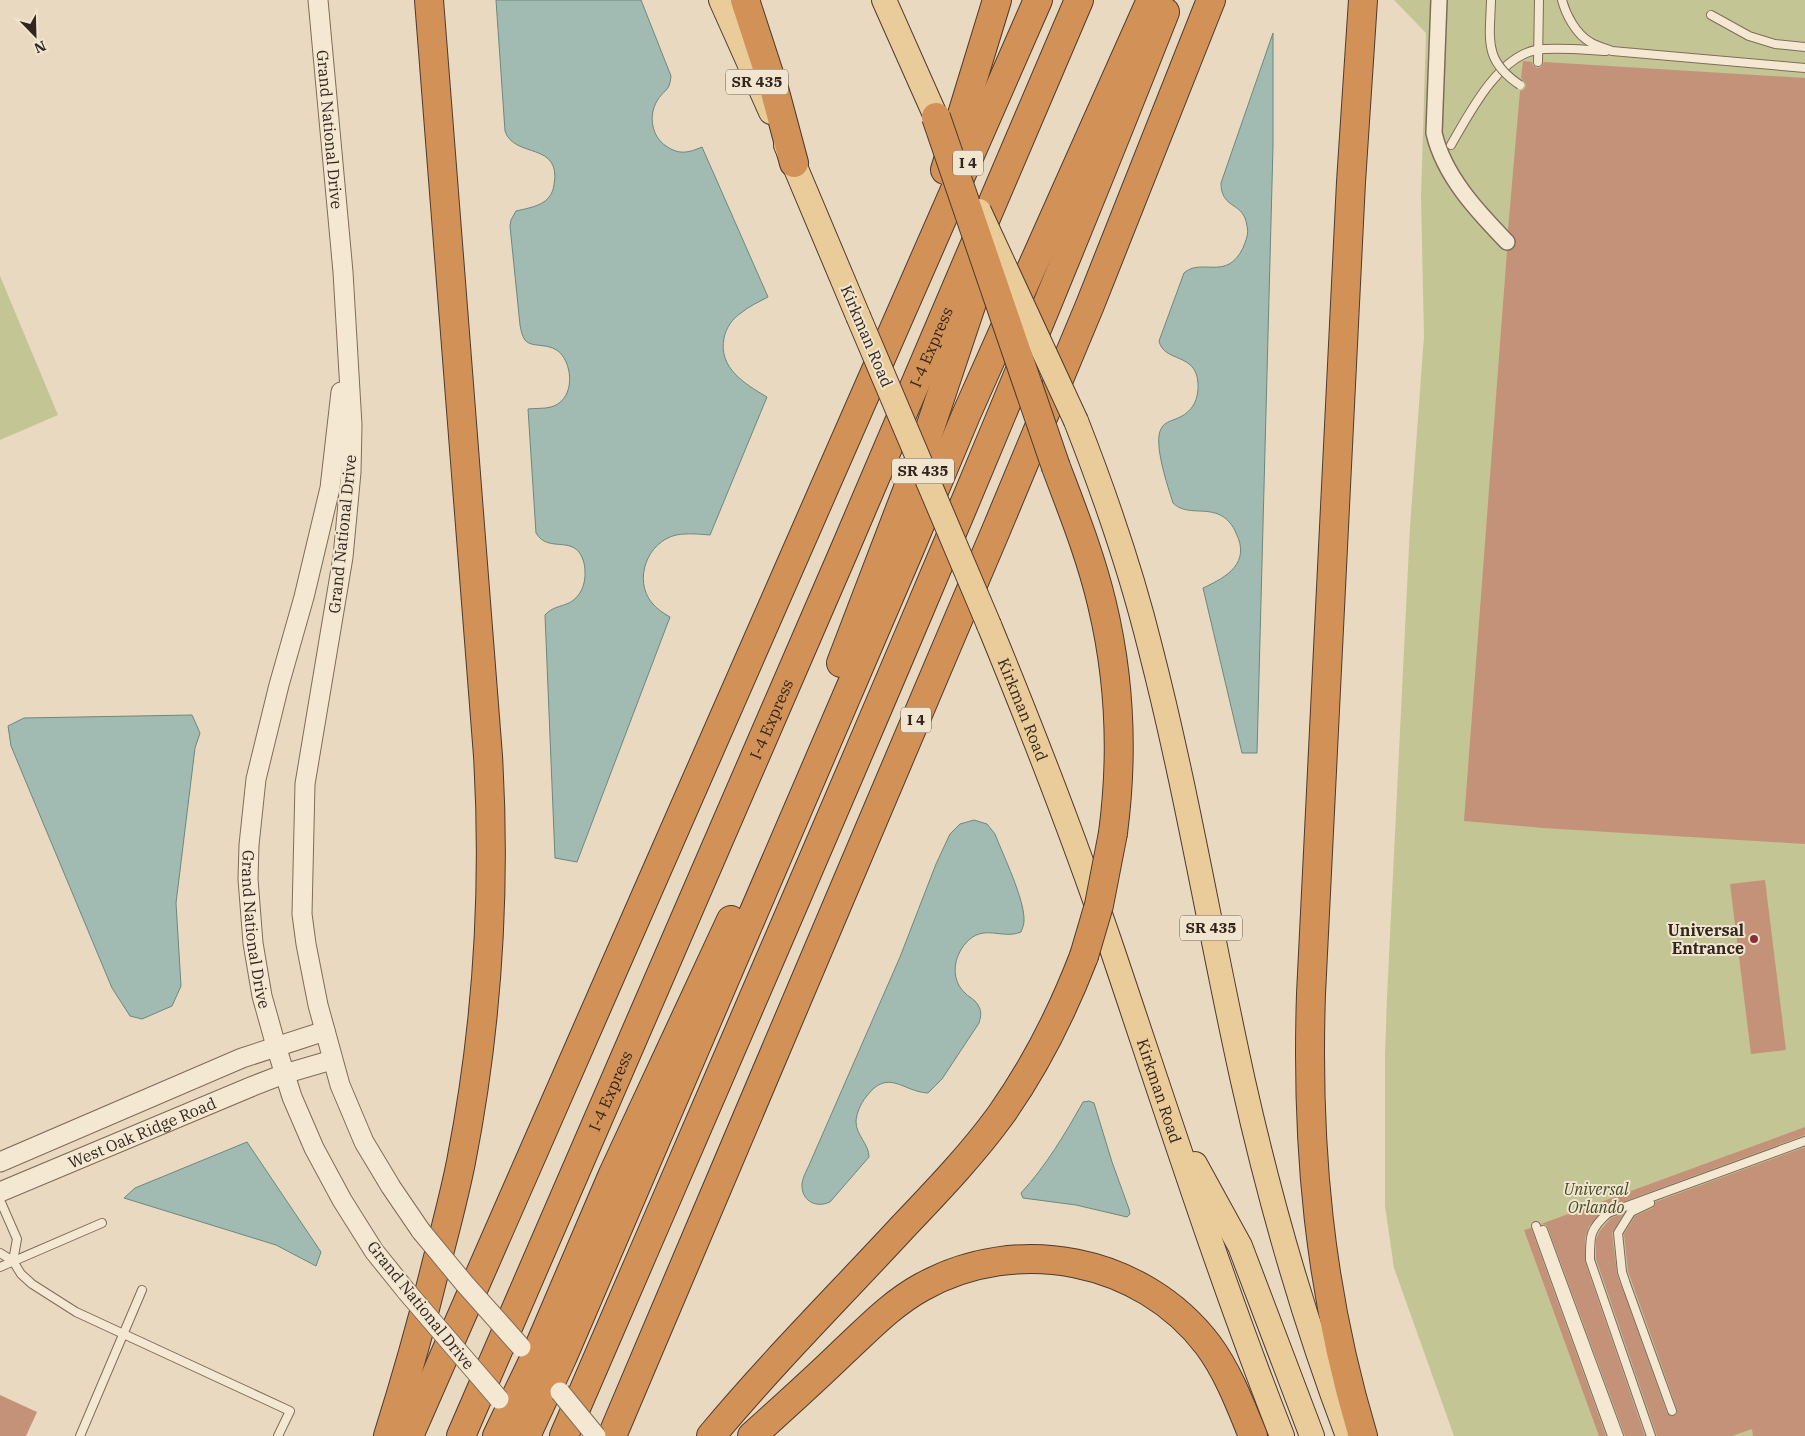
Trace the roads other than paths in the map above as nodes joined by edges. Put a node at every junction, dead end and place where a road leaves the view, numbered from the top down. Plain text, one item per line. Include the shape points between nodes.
1 (318, 0) edge
2 (429, 0) edge
3 (721, 0) edge
4 (745, 0) edge
5 (884, 0) edge
6 (997, 0) edge
7 (1038, 0) edge
8 (1079, 0) edge
9 (1151, 0) edge
10 (1169, 0) edge
11 (1211, 0) edge
12 (1363, 0) edge
13 (1439, 0) edge
14 (1492, 0) edge
15 (1539, 0) edge
16 (1562, 0) edge
17 (1711, 15) dead end
18 (1805, 47) edge
19 (1539, 50) junction
20 (1612, 51) junction
21 (1538, 62) dead end
22 (1051, 65) junction
23 (1805, 68) edge
24 (1520, 85) dead end
25 (936, 116) junction
26 (1451, 145) dead end
27 (794, 163) junction
28 (1507, 242) dead end
29 (898, 327) junction
30 (347, 348) junction
31 (325, 1031) junction
32 (276, 1046) junction
33 (332, 1060) junction
34 (284, 1074) junction
35 (1159, 1091) junction
36 (1805, 1141) edge
37 (0, 1162) edge
38 (1690, 1184) junction
39 (0, 1192) edge
40 (0, 1200) edge
41 (102, 1223) dead end
42 (0, 1253) edge
43 (13, 1261) junction
44 (0, 1266) edge
45 (142, 1290) dead end
46 (123, 1334) junction
47 (527, 1354) junction
48 (556, 1387) junction
49 (504, 1405) junction
50 (1672, 1411) dead end
51 (529, 1435) edge
52 (80, 1436) edge
53 (278, 1436) edge
54 (388, 1436) edge
55 (409, 1436) edge
56 (461, 1436) edge
57 (497, 1436) edge
58 (564, 1436) edge
59 (596, 1436) edge
60 (612, 1436) edge
61 (711, 1436) edge
62 (752, 1436) edge
63 (1253, 1436) edge
64 (1282, 1436) edge
65 (1312, 1436) edge
66 (1348, 1436) edge
67 (1363, 1436) edge
68 (1612, 1436) edge
69 (1619, 1436) edge
70 (1651, 1436) edge

1 - 30 street, Grand National Drive
2 - 54 highway via 488,756 491,891 484,997 461,1161 415,1350
3 - 27 main road, Kirkman Road / SR 435
4 - 27 highway
5 - 25 main road, SR 435
6 - 29 highway
7 - 29 highway, I 4
8 - 22 highway, I-4 Express
9 - 48 highway via 966,415 564,1356
10 - 58 highway via 961,513
11 - 60 highway, I 4 via 1102,277 998,528
12 - 67 highway via 1343,333 1309,1084 1315,1188 1324,1262 1343,1362
13 - 28 street via 1434,133 1437,148 1476,209
14 - 24 lane, bridge via 1492,54 1498,66
15 - 19 lane
16 - 20 lane via 1576,30 1590,42
17 - 18 lane via 1749,36 1774,44
19 - 20 lane
19 - 21 lane
19 - 26 lane via 1517,57 1498,74
20 - 23 lane
22 - 47 highway via 935,414 850,640 746,888
22 - 56 highway, I-4 Express
25 - 61 highway, bridge via 1094,574 1105,617 1112,654 1119,745 1113,833 1099,905 1084,956 1040,1053 1013,1097 987,1134 949,1177 748,1392
25 - 66 main road, SR 435, bridge via 1076,421 1107,502 1146,630 1171,732 1257,1141 1315,1344
27 - 35 main road, Kirkman Road / SR 435, bridge via 1032,732 1094,898
29 - 55 highway, I 4
30 - 31 street, Grand National Drive via 352,425 343,557 305,784 302,914
30 - 32 street, Grand National Drive via 330,488 256,779 252,813 248,879 253,943 262,996
31 - 32 street, West Oak Ridge Road
31 - 33 street, Grand National Drive
32 - 34 street, Grand National Drive
32 - 37 street, West Oak Ridge Road
33 - 34 street, West Oak Ridge Road
33 - 47 street, Grand National Drive, bridge via 364,1142 391,1187 459,1278
34 - 39 street, West Oak Ridge Road
34 - 49 street, Grand National Drive, bridge via 303,1124 334,1187 366,1238 407,1292
35 - 64 main road, Kirkman Road / SR 435 via 1217,1262
35 - 65 main road via 1177,1132 1240,1246
36 - 38 lane
38 - 50 lane via 1631,1212 1618,1233 1622,1272
38 - 70 lane via 1608,1213 1596,1224 1590,1239 1590,1260
40 - 43 lane via 17,1239
41 - 43 lane
42 - 43 lane
43 - 44 lane
43 - 46 lane via 21,1274 41,1291
45 - 46 lane
46 - 52 lane
46 - 53 lane via 290,1410
47 - 48 street, Grand National Drive
47 - 49 highway
48 - 51 highway
48 - 59 street, Grand National Drive, bridge
49 - 51 street, Grand National Drive
49 - 57 highway
62 - 63 highway via 882,1316 911,1294 966,1269 1026,1259 1065,1261 1099,1269 1137,1285 1168,1305 1189,1324 1219,1361
68 - 69 lane via 1539,1228

